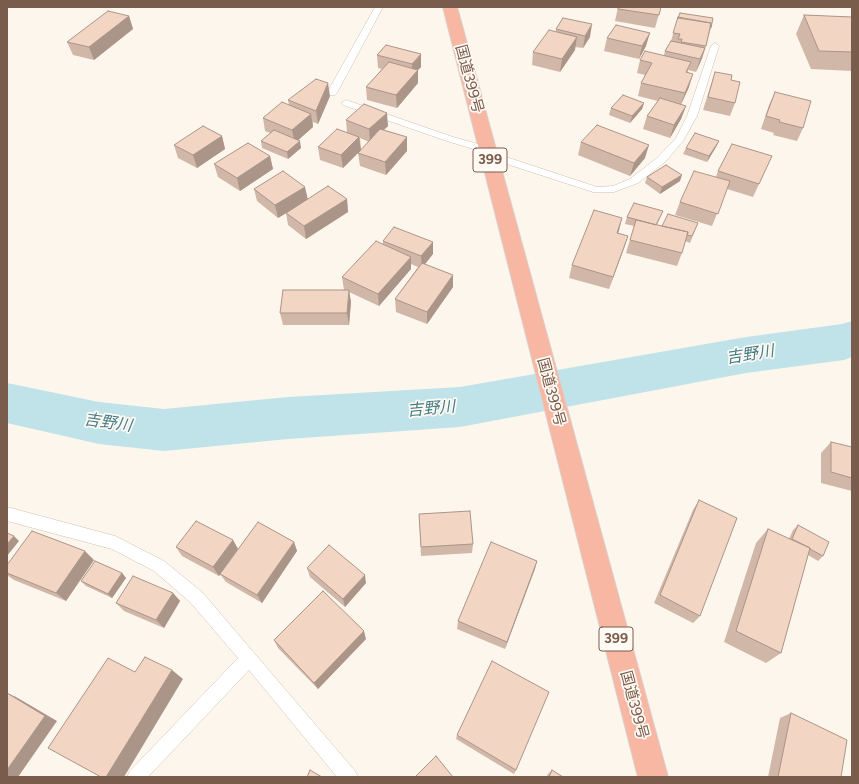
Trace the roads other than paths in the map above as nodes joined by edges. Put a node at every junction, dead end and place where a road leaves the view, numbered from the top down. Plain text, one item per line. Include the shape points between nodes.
1 (379, 7) edge
2 (450, 7) edge
3 (715, 46) dead end
4 (332, 93) dead end
5 (346, 104) dead end
6 (488, 152) junction
7 (7, 514) edge
8 (249, 658) junction
9 (136, 777) edge
10 (349, 777) edge
11 (653, 777) edge

1 - 4 lane
2 - 6 highway, 国道399号 / 399
3 - 6 lane via 692,116 680,139 662,160 634,181 614,189 597,190
5 - 6 lane
6 - 11 highway, 国道399号 / 399
7 - 8 lane via 115,543 159,566 196,597
8 - 9 lane
8 - 10 lane

